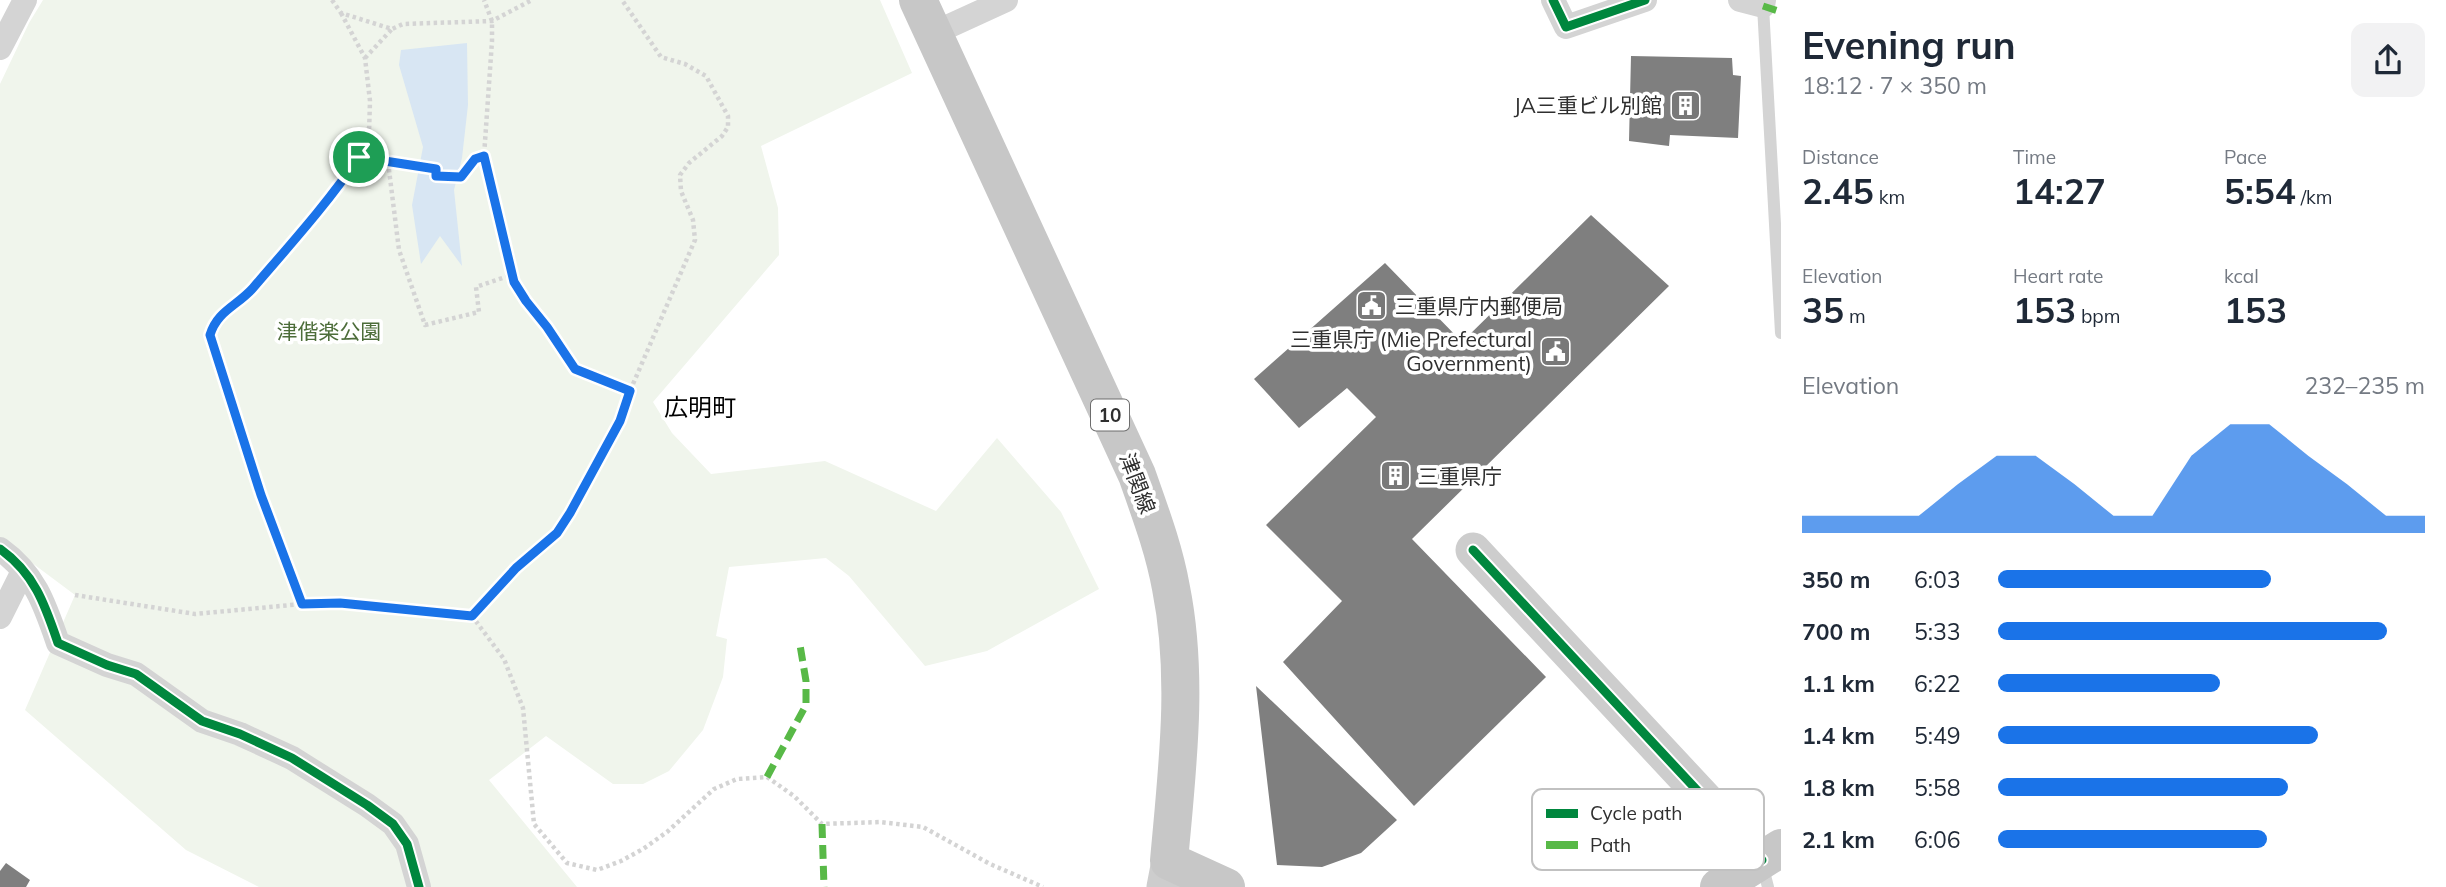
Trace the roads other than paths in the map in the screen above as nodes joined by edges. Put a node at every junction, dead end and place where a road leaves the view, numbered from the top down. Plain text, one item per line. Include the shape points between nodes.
1 (25, 0) edge
2 (1006, 0) edge
3 (1553, 0) edge
4 (1645, 0) edge
5 (1756, 2) edge
6 (926, 17) edge
7 (0, 48) edge
8 (1781, 333) edge
9 (0, 548) edge
10 (1473, 550) dead end
11 (23, 571) junction
12 (0, 617) edge
13 (1698, 789) edge
14 (1758, 870) edge
15 (1167, 874) edge
16 (419, 887) edge
17 (1226, 887) edge
18 (1719, 887) edge

1 - 7 street
2 - 6 street
3 - 4 street via 1566,27
5 - 8 lane
6 - 15 main road, 津関線 / 10 via 1137,475 1155,527 1171,588 1180,658 1180,741
9 - 11 street
10 - 13 street
11 - 12 street
11 - 16 street via 41,594 58,643 136,674 202,721 292,758 367,805 393,824 407,844
14 - 18 main road
15 - 17 main road, 津関線 / 10

